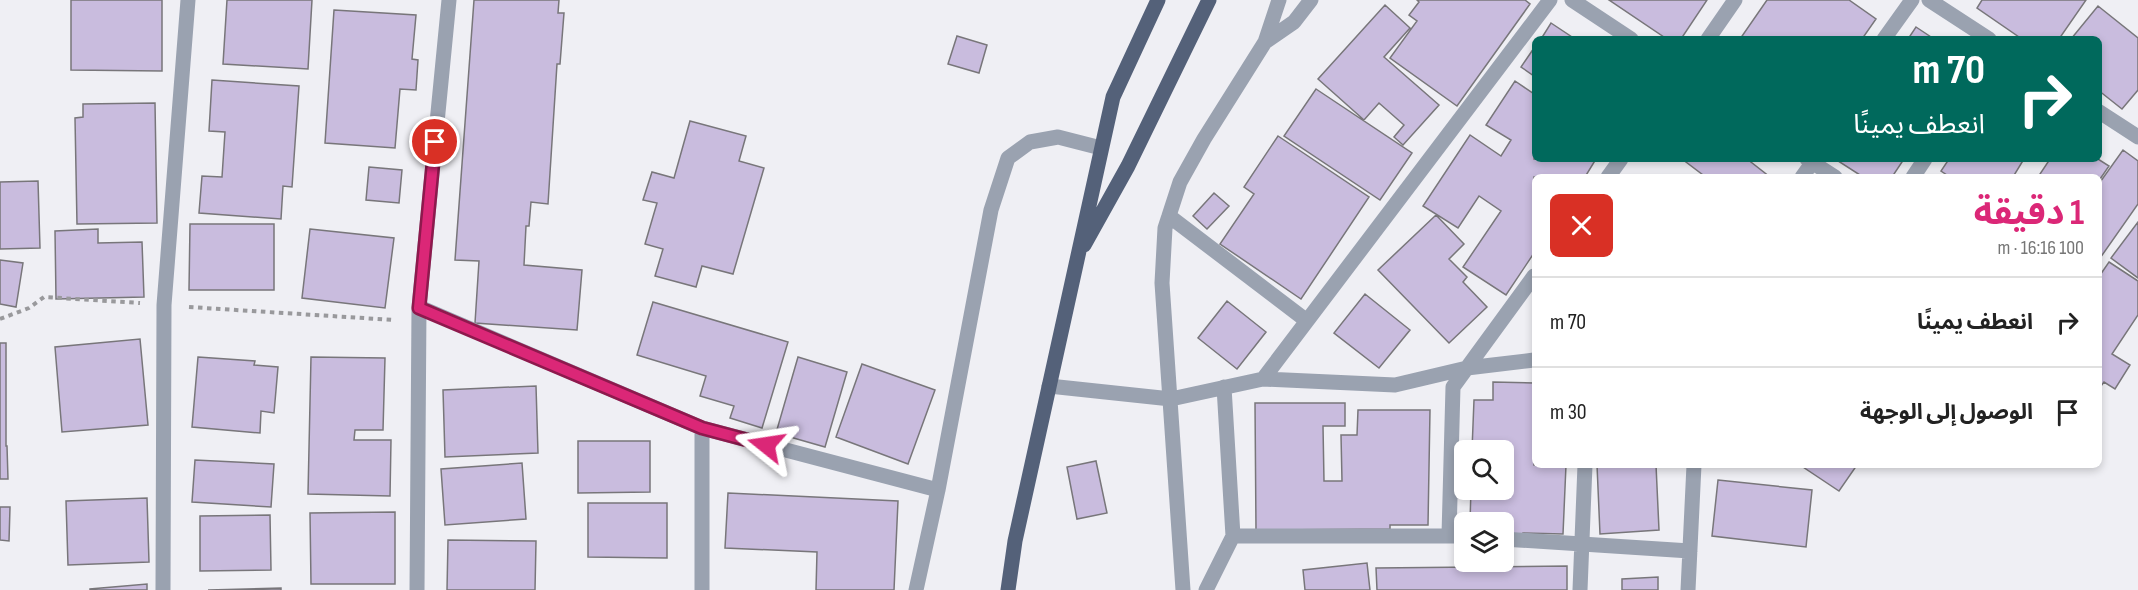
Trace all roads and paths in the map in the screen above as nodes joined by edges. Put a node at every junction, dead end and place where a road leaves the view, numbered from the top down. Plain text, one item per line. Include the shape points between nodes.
1 (188, 0) edge
2 (449, 0) edge
3 (1158, 0) edge
4 (1209, 0) edge
5 (1279, 0) edge
6 (1311, 0) edge
7 (1550, 0) edge
8 (1572, 0) edge
9 (1735, 0) edge
10 (1912, 0) edge
11 (1929, 0) edge
12 (1626, 36) edge
13 (1710, 36) edge
14 (1886, 36) edge
15 (1984, 36) edge
16 (1265, 42) junction
17 (2102, 114) edge
18 (2138, 137) edge
19 (1101, 148) junction
20 (1812, 162) edge
21 (1830, 174) edge
22 (1169, 216) junction
23 (1076, 261) junction
24 (1532, 279) edge
25 (164, 305) junction
26 (419, 314) junction
27 (0, 318) edge
28 (1307, 321) junction
29 (1532, 360) edge
30 (1467, 368) junction
31 (1263, 379) junction
32 (1049, 386) junction
33 (1224, 387) junction
34 (1171, 399) junction
35 (702, 428) junction
36 (1586, 468) edge
37 (1694, 468) edge
38 (938, 490) junction
39 (1456, 512) edge
40 (1233, 536) junction
41 (1454, 536) edge
42 (1514, 540) edge
43 (1581, 544) junction
44 (1690, 551) junction
45 (163, 590) edge
46 (417, 590) edge
47 (702, 590) edge
48 (916, 590) edge
49 (1008, 590) edge
50 (1183, 590) edge
51 (1206, 590) edge
52 (1580, 590) edge
53 (1688, 590) edge

1 - 25 street
2 - 26 street
3 - 19 main road via 1113,97
4 - 23 main road via 1128,166
5 - 16 street
6 - 16 street via 1294,22
7 - 28 street
8 - 12 street
9 - 13 street
10 - 14 street
11 - 15 street
16 - 22 street via 1180,182
17 - 18 street
19 - 23 main road
19 - 38 street via 1058,137 1030,142 1008,158 991,210
20 - 21 street
22 - 28 street
22 - 34 street via 1162,283
23 - 32 main road
24 - 30 street
25 - 26 path via 338,318
25 - 27 path via 44,297 29,308
25 - 45 street
26 - 35 street
26 - 46 street
28 - 31 street
29 - 30 street
30 - 31 street via 1395,385
30 - 39 street via 1453,387
31 - 33 street
32 - 34 street
32 - 49 main road
33 - 34 street
33 - 40 street
34 - 50 street
35 - 38 street
35 - 47 street
36 - 43 street
37 - 44 street
38 - 48 street
40 - 41 street
40 - 51 street
42 - 43 street
43 - 44 street
43 - 52 street
44 - 53 street

